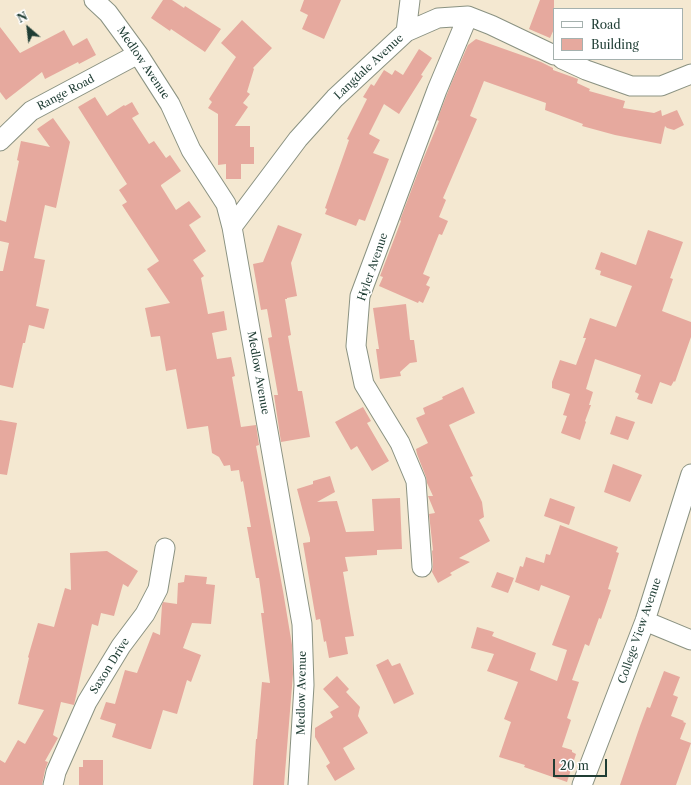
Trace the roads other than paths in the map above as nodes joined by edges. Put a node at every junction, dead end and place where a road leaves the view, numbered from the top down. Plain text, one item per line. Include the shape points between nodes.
1 (94, 0) edge
2 (410, 0) edge
3 (468, 16) junction
4 (406, 32) junction
5 (138, 54) junction
6 (553, 55) edge
7 (564, 60) edge
8 (691, 74) edge
9 (0, 141) edge
10 (232, 227) junction
11 (691, 474) edge
12 (165, 548) dead end
13 (422, 567) dead end
14 (645, 621) junction
15 (691, 640) edge
16 (53, 785) edge
17 (298, 785) edge
18 (582, 785) edge

1 - 5 street, Medlow Avenue via 108,13
2 - 4 street
3 - 4 street, Langdale Avenue via 438,18
3 - 6 street, Langdale Avenue
3 - 13 street, Hyler Avenue via 437,90 360,296 356,346 364,384 400,443 416,481
4 - 10 street, Langdale Avenue via 335,98 298,139
5 - 9 street, Range Road via 31,110
5 - 10 street, Medlow Avenue via 170,104 191,150 226,204
7 - 8 street via 631,86 662,86
10 - 17 street, Medlow Avenue via 302,624 304,685
11 - 14 street, College View Avenue
12 - 16 street, Saxon Drive via 158,589 145,614 87,702 56,772
14 - 15 street
14 - 18 street, College View Avenue

